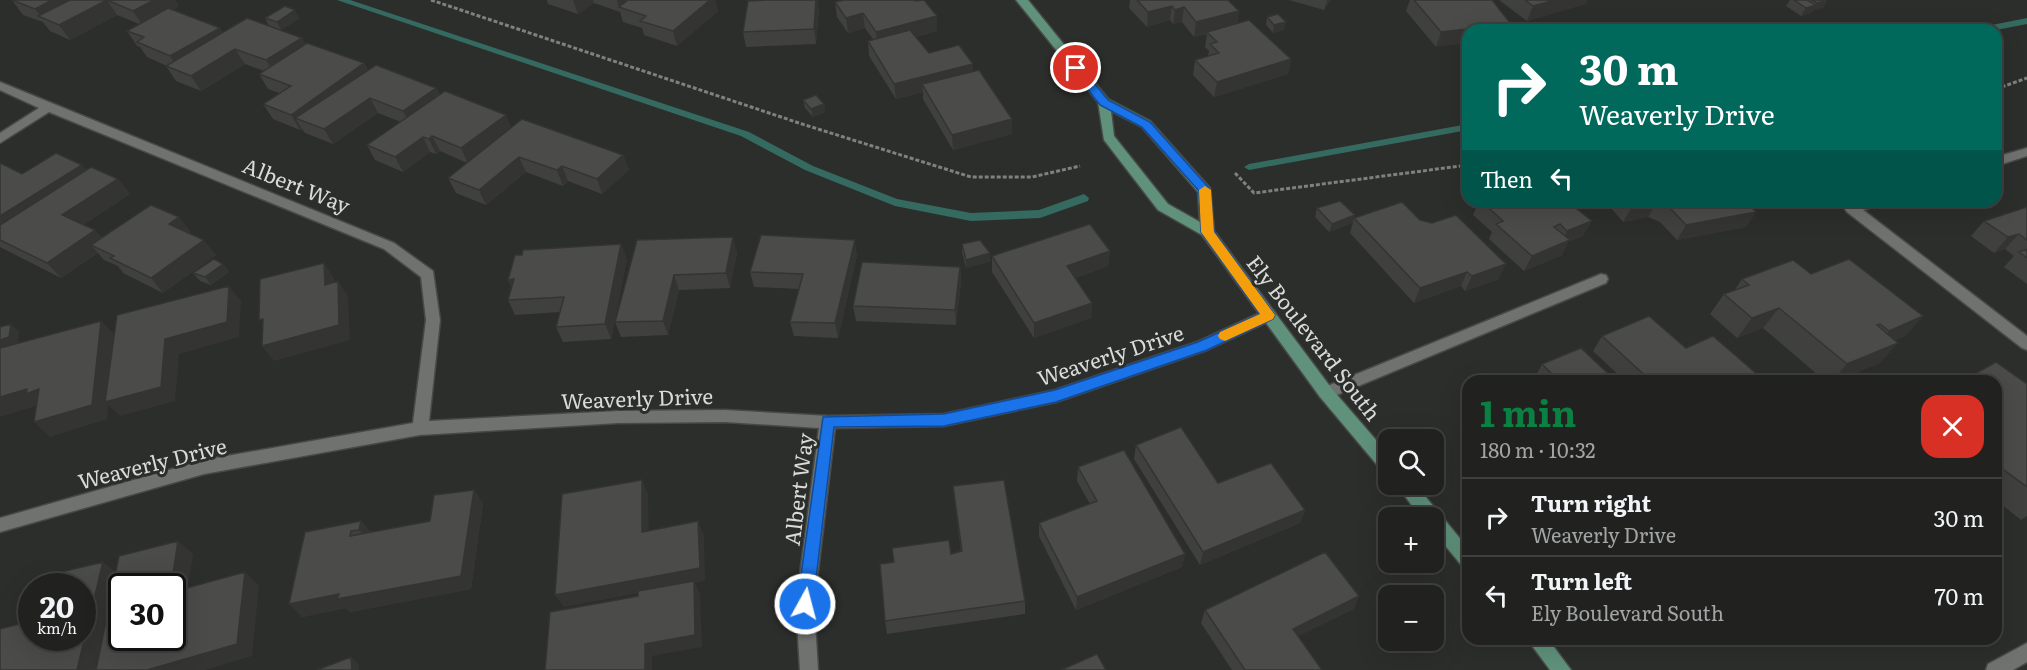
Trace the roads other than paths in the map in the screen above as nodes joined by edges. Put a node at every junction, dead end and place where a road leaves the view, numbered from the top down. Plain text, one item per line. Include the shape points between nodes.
1 (1022, 0) edge
2 (0, 86) edge
3 (1104, 102) junction
4 (48, 107) junction
5 (0, 139) edge
6 (2027, 152) edge
7 (2002, 160) edge
8 (1858, 207) edge
9 (1208, 232) junction
10 (1601, 279) dead end
11 (1269, 315) junction
12 (2027, 344) edge
13 (1326, 393) junction
14 (828, 422) junction
15 (420, 428) junction
16 (1378, 454) edge
17 (1413, 495) edge
18 (1423, 507) edge
19 (0, 525) edge
20 (1444, 532) edge
21 (1462, 553) edge
22 (1541, 645) edge
23 (2027, 652) edge
24 (809, 670) edge
25 (1562, 670) edge
26 (1995, 670) edge

1 - 3 main road
2 - 4 street, Albert Way
3 - 9 main road, Ely Boulevard South via 1108,137 1163,207
3 - 9 main road via 1146,124 1205,190
4 - 5 street
4 - 15 street, Albert Way via 389,246 428,275 433,320
6 - 7 street
8 - 12 street via 1852,209
9 - 11 main road, Ely Boulevard South
10 - 13 street
11 - 13 main road, Ely Boulevard South
11 - 14 street, Weaverly Drive via 1202,346 1056,396 944,420
13 - 16 main road, Ely Boulevard South
14 - 15 street, Weaverly Drive via 725,416 618,417
14 - 24 street, Albert Way via 805,604
15 - 19 street, Weaverly Drive via 204,467
17 - 18 main road
20 - 21 main road
22 - 25 main road
23 - 26 street

